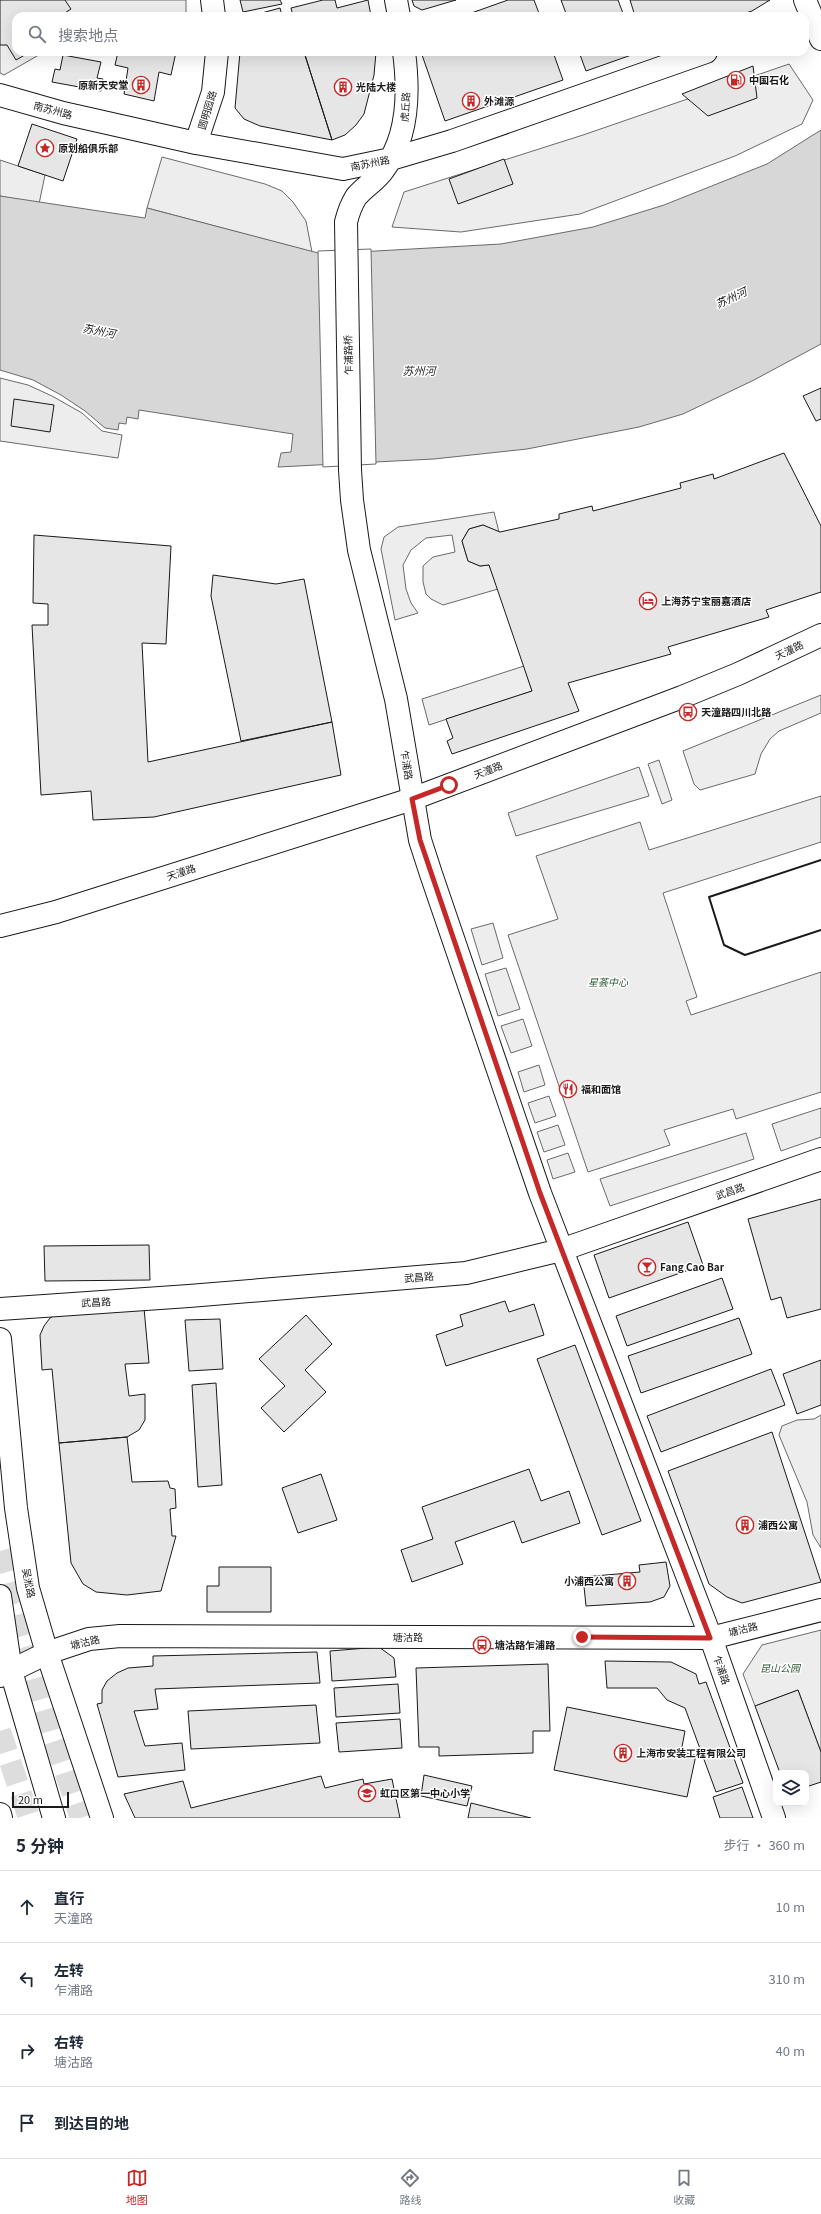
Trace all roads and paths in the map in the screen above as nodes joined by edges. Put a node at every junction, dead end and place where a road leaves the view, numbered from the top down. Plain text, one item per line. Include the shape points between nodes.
1 (212, 0) edge
2 (396, 0) edge
3 (810, 9) edge
4 (214, 12) edge
5 (398, 12) edge
6 (821, 39) edge
7 (217, 56) edge
8 (404, 56) edge
9 (695, 56) edge
10 (0, 95) edge
11 (196, 144) junction
12 (391, 160) junction
13 (350, 470) joint
14 (821, 635) edge
15 (412, 799) junction
16 (56, 912) junction
17 (0, 926) edge
18 (0, 943) edge
19 (821, 1159) edge
20 (561, 1250) junction
21 (0, 1309) edge
22 (0, 1339) edge
23 (0, 1596) edge
24 (821, 1610) edge
25 (710, 1638) junction
26 (46, 1653) junction
27 (3, 1679) edge
28 (0, 1814) edge
29 (1, 1818) edge
30 (54, 1818) edge
31 (102, 1818) edge
32 (774, 1818) edge

1 - 4 street
2 - 5 street
3 - 6 street
7 - 11 street, 圆明园路 via 213,92
8 - 12 street, 虎丘路 via 407,94 403,127
9 - 12 street, 南苏州路
10 - 11 street, 南苏州路 via 63,113
11 - 12 street, 南苏州路 via 343,169
12 - 13 street, 乍浦路桥 via 356,197 346,222
13 - 15 street, 乍浦路 via 360,550 396,699
14 - 15 street, 天潼路 via 738,674
15 - 16 street, 天潼路
15 - 20 street, 乍浦路 via 420,840 431,874
16 - 17 street, 天潼路
16 - 18 street, 天潼路
19 - 20 street, 武昌路
20 - 21 street, 武昌路 via 466,1273
20 - 25 street, 乍浦路
22 - 26 street, 吴淞路 via 16,1508 28,1588
23 - 27 street
24 - 25 street, 塘沽路
25 - 26 street, 塘沽路 via 120,1636 89,1639
25 - 32 street, 乍浦路
26 - 27 street, 塘沽路
26 - 31 street, 吴淞路
27 - 30 street
28 - 29 street

